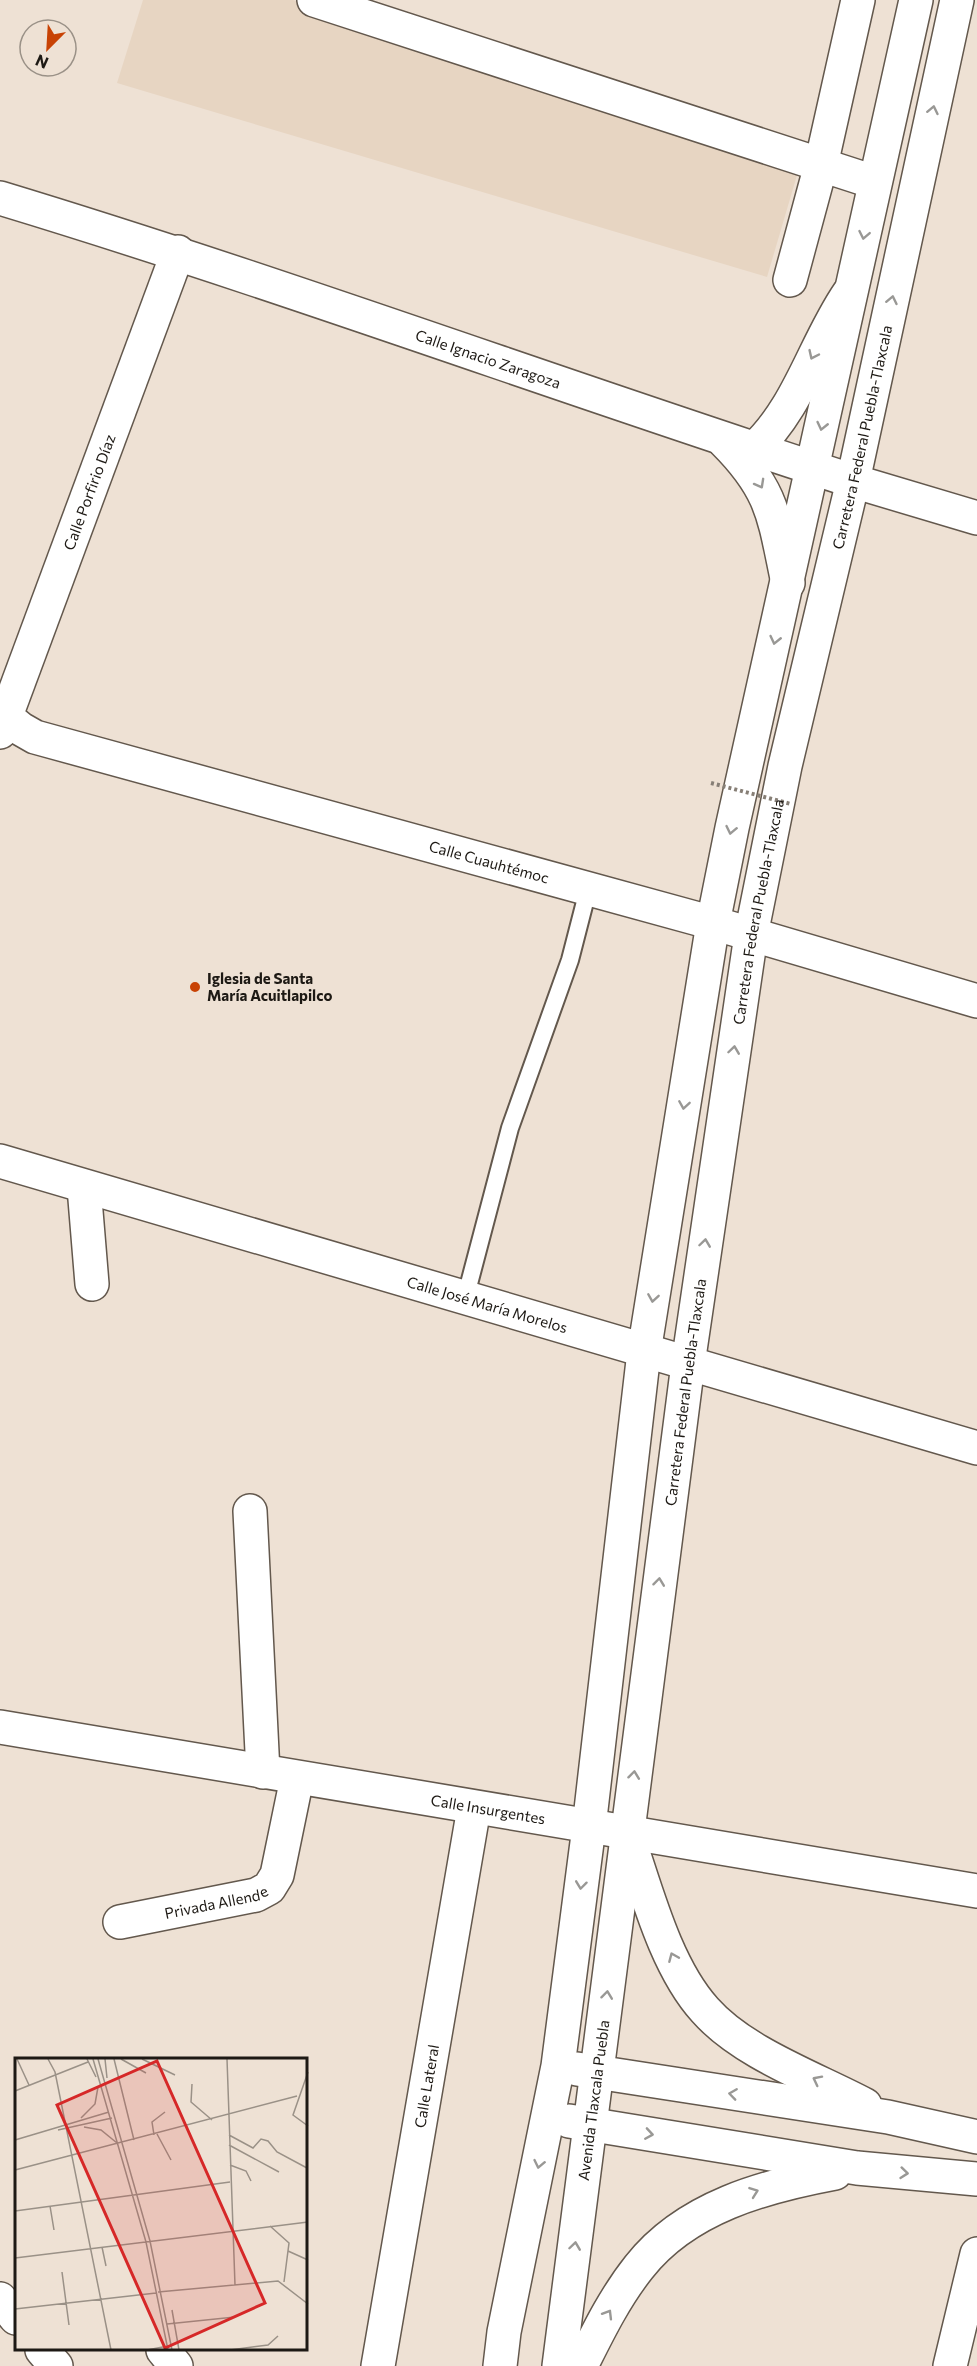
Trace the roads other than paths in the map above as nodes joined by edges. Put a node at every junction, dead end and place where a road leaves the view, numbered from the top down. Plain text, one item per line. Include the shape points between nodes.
1 (314, 0) edge
2 (858, 0) edge
3 (916, 0) edge
4 (960, 2) edge
5 (821, 165) junction
6 (874, 182) junction
7 (0, 198) edge
8 (178, 252) junction
9 (790, 280) dead end
10 (854, 287) junction
11 (723, 439) junction
12 (753, 450) junction
13 (812, 468) junction
14 (853, 481) junction
15 (977, 518) edge
16 (788, 583) junction
17 (2, 720) edge
18 (588, 890) junction
19 (713, 923) junction
20 (751, 935) junction
21 (977, 1001) edge
22 (0, 1161) edge
23 (84, 1187) junction
24 (92, 1284) dead end
25 (465, 1299) junction
26 (644, 1352) junction
27 (688, 1364) junction
28 (977, 1448) edge
29 (250, 1511) dead end
30 (0, 1727) edge
31 (263, 1772) junction
32 (297, 1778) junction
33 (474, 1808) junction
34 (589, 1827) junction
35 (627, 1833) junction
36 (977, 1891) edge
37 (120, 1922) dead end
38 (558, 2066) junction
39 (598, 2074) junction
40 (888, 2117) junction
41 (549, 2118) junction
42 (591, 2124) junction
43 (977, 2137) edge
44 (857, 2168) junction
45 (977, 2179) edge
46 (977, 2254) edge
47 (0, 2299) edge
48 (15, 2317) edge
49 (504, 2332) junction
50 (44, 2351) edge
51 (165, 2351) edge
52 (56, 2366) edge
53 (176, 2366) edge
54 (378, 2366) edge
55 (491, 2366) edge
56 (500, 2366) edge
57 (560, 2366) edge
58 (581, 2366) edge
59 (950, 2366) edge

1 - 5 main road
2 - 5 main road
3 - 6 main road
14 -> 4 main road, Carretera Federal Puebla-Tlaxcala
5 - 6 main road
5 - 9 main road
6 -> 10 main road
7 - 8 main road, Calle Ignacio Zaragoza
8 - 11 main road, Calle Ignacio Zaragoza
8 - 17 main road, Calle Porfirio Díaz
10 -> 12 main road via 815,350 784,416
10 -> 13 main road
11 - 12 main road, Calle Ignacio Zaragoza
11 -> 16 main road via 755,474 772,508
12 - 13 main road, Calle Ignacio Zaragoza
13 - 14 main road, Calle Ignacio Zaragoza
13 - 16 main road
14 - 15 main road, Calle Ignacio Zaragoza
14 - 20 main road, Carretera Federal Puebla-Tlaxcala via 785,766
16 -> 19 main road
17 - 18 main road, Calle Cuauhtémoc via 35,737
18 - 19 main road, Calle Cuauhtémoc
18 - 25 lane via 570,960 510,1128
19 - 20 main road, Calle Cuauhtémoc
19 -> 26 main road
20 - 21 main road, Calle Cuauhtémoc
27 -> 20 main road, Carretera Federal Puebla-Tlaxcala
22 - 23 main road, Calle José María Morelos
23 - 24 main road
23 - 25 main road, Calle José María Morelos
25 - 26 main road, Calle José María Morelos
26 - 27 main road, Calle José María Morelos
26 - 34 main road
27 - 28 main road, Calle José María Morelos
35 -> 27 main road, Carretera Federal Puebla-Tlaxcala
29 - 31 main road
30 - 31 main road, Calle Insurgentes
31 - 32 main road, Calle Insurgentes
32 - 33 main road, Calle Insurgentes
32 - 37 main road, Privada Allende via 277,1875 269,1888 256,1895
33 - 34 main road, Calle Insurgentes
33 - 54 main road, Calle Lateral
34 - 35 main road, Calle Insurgentes
34 -> 38 main road
35 - 36 main road, Calle Insurgentes
39 -> 35 main road, Avenida Tlaxcala Puebla
40 -> 35 main road via 744,2042 705,2010 680,1972 654,1913
38 - 39 main road
38 - 41 main road
40 -> 39 main road
39 - 42 main road, Avenida Tlaxcala Puebla
40 - 43 main road
41 - 42 main road
41 -> 49 main road
42 -> 44 main road
57 -> 42 main road, Avenida Tlaxcala Puebla
44 -> 45 main road
58 -> 44 main road via 597,2332 640,2265 697,2217 780,2183
46 - 59 main road
47 - 48 main road
49 - 55 main road
49 - 56 main road
50 - 52 main road
51 - 53 main road

